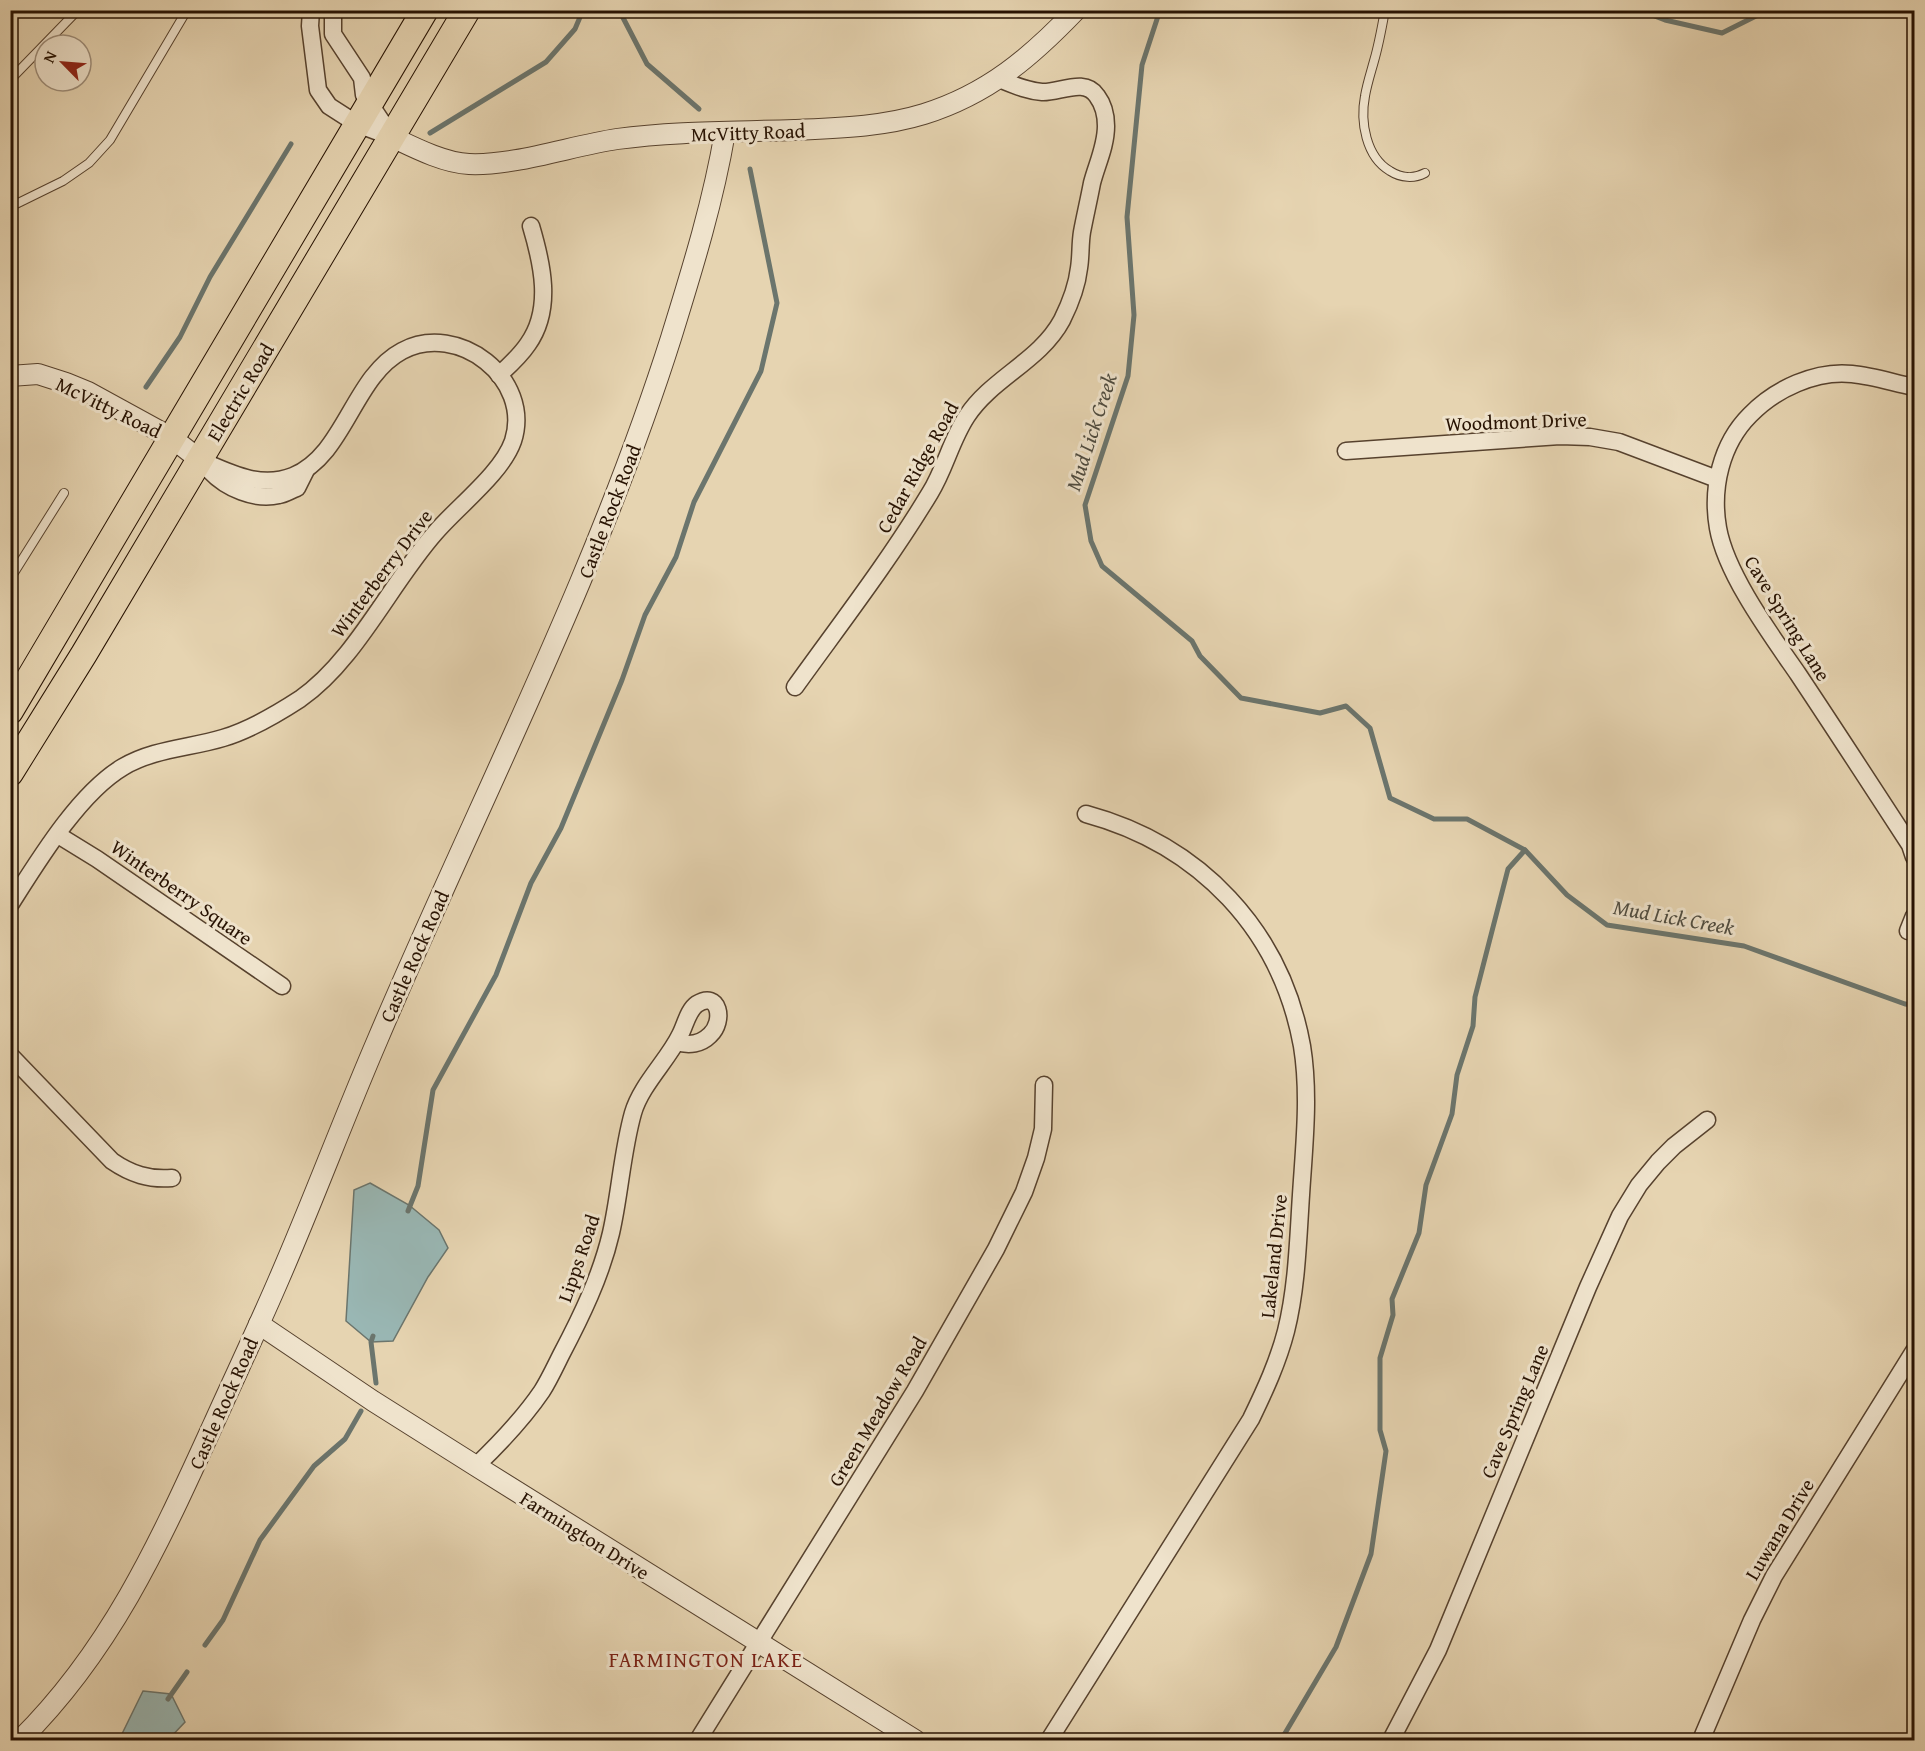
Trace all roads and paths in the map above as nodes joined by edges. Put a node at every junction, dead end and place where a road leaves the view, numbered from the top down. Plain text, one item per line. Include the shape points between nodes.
1 (78, 10) edge
2 (187, 10) edge
3 (311, 10) edge
4 (333, 10) edge
5 (425, 10) edge
6 (467, 10) edge
7 (1076, 10) edge
8 (1385, 10) edge
9 (999, 79) junction
10 (10, 80) edge
11 (363, 114) junction
12 (725, 132) junction
13 (392, 137) junction
14 (1425, 173) dead end
15 (10, 207) edge
16 (531, 226) dead end
17 (500, 375) junction
18 (10, 376) edge
19 (1914, 387) edge
20 (172, 438) junction
21 (1346, 451) dead end
22 (200, 460) junction
23 (1718, 479) junction
24 (64, 493) dead end
25 (10, 579) edge
26 (795, 687) dead end
27 (10, 711) edge
28 (10, 773) edge
29 (1086, 814) dead end
30 (58, 835) junction
31 (1914, 857) edge
32 (10, 905) edge
33 (282, 986) dead end
34 (677, 1042) dead end
35 (10, 1055) edge
36 (1044, 1085) dead end
37 (1707, 1120) dead end
38 (172, 1178) dead end
39 (259, 1324) junction
40 (1914, 1351) edge
41 (476, 1467) junction
42 (759, 1642) junction
43 (20, 1740) edge
44 (698, 1740) edge
45 (915, 1740) edge
46 (1049, 1740) edge
47 (1391, 1740) edge
48 (1701, 1740) edge

1 - 10 lane
2 - 15 lane via 110,140 89,163 63,182
3 - 11 street via 318,90 328,106
4 - 11 street via 333,34 363,78
5 - 11 main road, Electric Road
6 - 13 main road, Electric Road
7 - 9 street, McVitty Road via 1029,57
8 - 14 lane via 1365,96 1363,117 1368,142 1379,162 1396,175 1411,178
9 - 12 street, McVitty Road via 958,101 895,121 838,128
9 - 26 street, Cedar Ridge Road via 1021,89 1041,92 1083,87 1094,92 1103,108 1105,140 1086,212 1072,298 1047,341 983,396 967,415 932,491
11 - 13 street
11 - 13 street
11 - 20 main road, Electric Road
12 - 13 street, McVitty Road via 616,139 505,161 468,164
12 - 39 street, Castle Rock Road via 701,240 626,469 578,590 377,1041
13 - 22 main road, Electric Road
16 - 17 street via 543,278 540,313 530,342
17 - 22 street, Winterberry Drive via 477,353 461,346 437,343 402,351 374,376 297,488 278,496 250,495 219,480
17 - 30 street, Winterberry Drive via 515,413 513,441 505,457 412,561 332,670 303,697 225,738 148,756 125,766 86,798
18 - 20 street, McVitty Road via 38,374 66,383
19 - 23 street, Cave Spring Lane via 1851,373 1810,379 1779,392 1763,402 1737,431 1727,448
20 - 22 street, McVitty Road
20 - 27 main road, Electric Road
21 - 23 street, Woodmont Drive via 1590,437 1619,442
22 - 28 main road, Electric Road
23 - 31 street, Cave Spring Lane via 1715,501 1724,554
24 - 25 lane
29 - 46 street, Lakeland Drive via 1134,831 1209,877 1249,921 1270,952 1293,1005 1302,1048 1305,1139 1291,1299 1284,1339 1266,1388 1251,1419
30 - 32 street, Winterberry Drive
30 - 33 street, Winterberry Square
34 - 41 street, Lipps Road via 634,1110 611,1235 574,1330 533,1403
35 - 38 street via 112,1161 144,1177
36 - 42 street, Green Meadow Road via 1043,1129 1036,1158 996,1249 915,1391
37 - 47 street, Cave Spring Lane via 1658,1162 1620,1216 1438,1650
39 - 41 street, Farmington Drive
39 - 43 street, Castle Rock Road via 136,1586 86,1663
40 - 48 street, Luwana Drive via 1774,1576
41 - 42 street, Farmington Drive
42 - 44 street, Green Meadow Road
42 - 45 street, Farmington Drive

